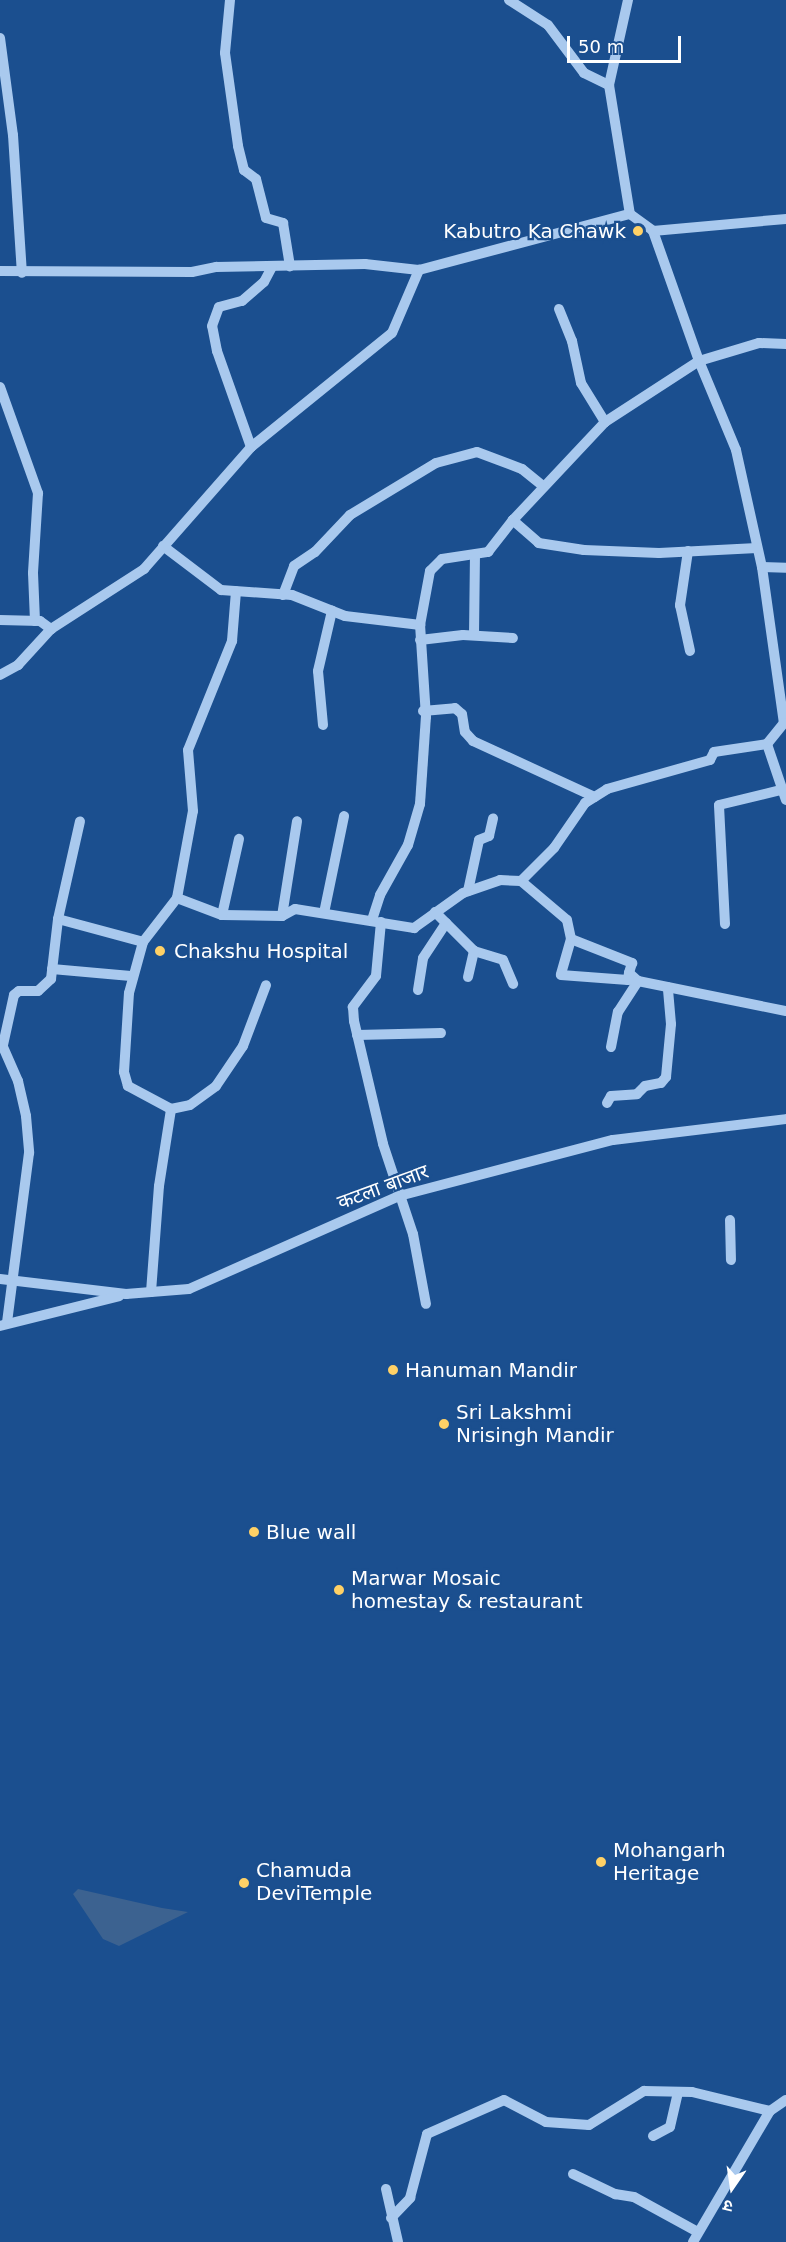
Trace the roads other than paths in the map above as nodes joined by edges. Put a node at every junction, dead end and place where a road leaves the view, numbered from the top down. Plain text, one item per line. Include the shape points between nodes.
1 (230, 0) edge
2 (509, 0) edge
3 (628, 0) edge
4 (0, 38) edge
5 (2, 65) edge
6 (609, 85) junction
7 (630, 214) junction
8 (786, 219) edge
9 (652, 231) junction
10 (290, 266) junction
11 (272, 267) junction
12 (419, 270) junction
13 (0, 271) edge
14 (22, 273) junction
15 (559, 309) dead end
16 (786, 344) edge
17 (699, 361) junction
18 (0, 387) edge
19 (605, 422) junction
20 (251, 447) junction
21 (544, 487) junction
22 (513, 520) junction
23 (163, 546) junction
24 (758, 548) junction
25 (688, 551) junction
26 (475, 556) junction
27 (762, 567) junction
28 (786, 568) edge
29 (236, 591) junction
30 (283, 595) junction
31 (332, 611) junction
32 (0, 620) edge
33 (35, 621) junction
34 (420, 625) junction
35 (51, 629) junction
36 (474, 635) junction
37 (513, 638) dead end
38 (420, 640) junction
39 (690, 651) dead end
40 (0, 675) edge
41 (423, 711) junction
42 (785, 723) edge
43 (323, 725) dead end
44 (767, 744) junction
45 (783, 795) edge
46 (595, 797) junction
47 (344, 816) dead end
48 (493, 818) dead end
49 (80, 821) dead end
50 (297, 822) dead end
51 (239, 839) dead end
52 (521, 881) junction
53 (468, 891) junction
54 (177, 898) junction
55 (435, 912) junction
56 (324, 913) junction
57 (222, 915) junction
58 (282, 916) junction
59 (58, 919) junction
60 (377, 921) junction
61 (446, 923) junction
62 (725, 924) dead end
63 (571, 939) junction
64 (143, 942) junction
65 (474, 951) junction
66 (52, 969) junction
67 (629, 973) junction
68 (131, 976) junction
69 (468, 977) dead end
70 (638, 981) junction
71 (513, 984) dead end
72 (266, 985) dead end
73 (668, 987) junction
74 (418, 990) dead end
75 (786, 1011) edge
76 (441, 1033) dead end
77 (357, 1035) junction
78 (2, 1043) edge
79 (611, 1047) dead end
80 (607, 1103) dead end
81 (171, 1108) junction
82 (786, 1119) edge
83 (399, 1196) junction
84 (730, 1220) dead end
85 (731, 1260) dead end
86 (5, 1279) edge
87 (151, 1292) junction
88 (126, 1294) junction
89 (426, 1304) dead end
90 (4, 1324) edge
91 (678, 2093) junction
92 (786, 2100) edge
93 (770, 2111) junction
94 (653, 2136) dead end
95 (573, 2174) dead end
96 (386, 2189) dead end
97 (391, 2218) junction
98 (695, 2237) edge
99 (398, 2242) edge

1 - 10 street via 225,53 238,146 244,170 256,179 266,218 283,223
2 - 6 street via 548,25 584,73
3 - 6 street
4 - 5 street
5 - 14 street
6 - 7 street
7 - 9 street
7 - 12 street
8 - 9 street
9 - 17 street
10 - 11 street
10 - 12 street via 365,264
11 - 14 street
11 - 20 street via 264,282 242,301 219,307 212,326
12 - 20 street via 392,333
13 - 14 street
15 - 19 street via 581,383
16 - 17 street via 759,343
17 - 19 street
17 - 24 street via 736,450
18 - 33 street via 38,493 33,573
19 - 21 street
20 - 23 street
21 - 22 street
21 - 30 street via 522,469 477,452 436,463 350,515 315,552 294,566
22 - 25 street via 539,543 584,550
22 - 26 street via 488,552
23 - 29 street via 221,590
23 - 35 street via 144,569
24 - 25 street
24 - 27 street
25 - 39 street via 680,604
26 - 34 street via 435,563
26 - 36 street
27 - 28 street
27 - 42 street
29 - 30 street
29 - 54 street via 232,641 188,750 192,811
30 - 31 street via 301,597
31 - 34 street
31 - 43 street via 318,672
32 - 33 street
33 - 35 street
34 - 38 street
35 - 40 street via 18,665
36 - 37 street
36 - 38 street
38 - 41 street
41 - 46 street via 455,708 462,714 465,732 473,741
41 - 60 street via 424,766 416,823 380,895
42 - 44 street
44 - 45 street
44 - 46 street via 714,752 710,760 608,789
45 - 62 street via 719,805
46 - 52 street via 585,803 554,848
47 - 56 street
48 - 53 street via 489,836 479,840
49 - 59 street
50 - 58 street
51 - 57 street
52 - 53 street via 500,880
52 - 63 street via 567,920
53 - 55 street
54 - 57 street
54 - 64 street
55 - 60 street via 414,928
55 - 61 street
56 - 58 street via 295,909
56 - 60 street
57 - 58 street
59 - 64 street
59 - 66 street
60 - 77 street via 376,976 353,1007
61 - 65 street
61 - 74 street via 423,958
63 - 67 street via 632,963
63 - 67 street via 561,975 628,980
64 - 68 street
65 - 69 street
65 - 71 street via 502,960
66 - 68 street
66 - 78 street via 51,979 43,988 15,995
67 - 70 street
68 - 81 street via 124,1071 128,1086
70 - 73 street
70 - 79 street via 618,1012
72 - 81 street via 243,1046 216,1086 190,1105
73 - 75 street
73 - 80 street via 671,1024 666,1077 637,1094 611,1096
76 - 77 street
77 - 83 street
78 - 86 street via 18,1081 29,1153
81 - 87 street via 159,1186
82 - 83 street, कटला बाजार via 613,1140
83 - 87 street, कटला बाजार via 189,1290
83 - 89 street via 413,1234
84 - 85 street
86 - 88 street, कटला बाजार
86 - 90 street
87 - 88 street, कटला बाजार
88 - 90 street
91 - 93 street via 729,2099
91 - 94 street via 670,2127
91 - 97 street via 644,2091 589,2125 546,2122 504,2100 483,2106 427,2134 410,2198
92 - 93 street
93 - 98 street
95 - 98 street via 615,2194 634,2197
96 - 97 street
97 - 99 street

